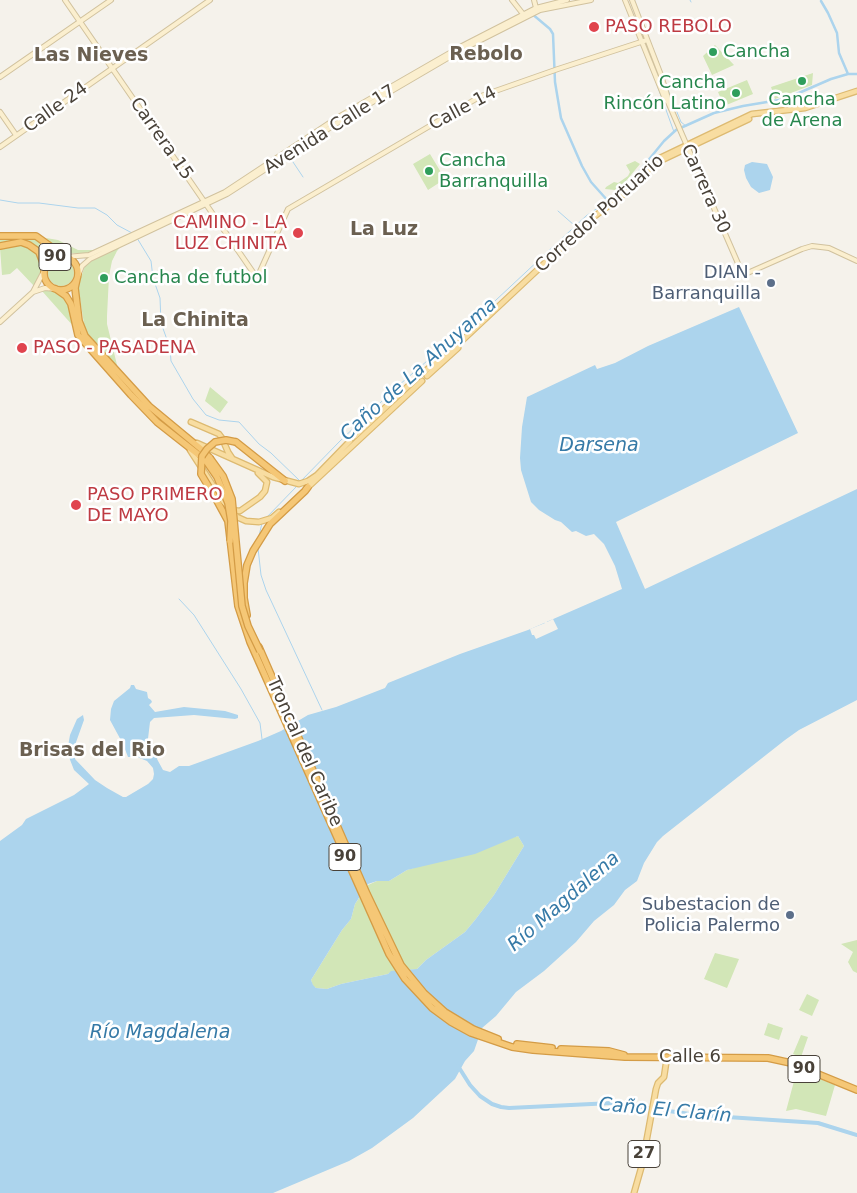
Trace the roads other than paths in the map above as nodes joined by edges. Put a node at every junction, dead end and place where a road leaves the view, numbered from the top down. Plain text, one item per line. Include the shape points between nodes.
1 (65, 0) edge
2 (111, 0) edge
3 (210, 0) edge
4 (512, 0) edge
5 (534, 0) edge
6 (567, 0) edge
7 (591, 0) edge
8 (625, 0) edge
9 (632, 0) edge
10 (534, 10) junction
11 (526, 14) junction
12 (80, 22) junction
13 (647, 40) junction
14 (642, 42) junction
15 (112, 68) junction
16 (0, 77) edge
17 (857, 92) edge
18 (668, 102) junction
19 (0, 112) edge
20 (16, 135) junction
21 (0, 147) edge
22 (687, 147) junction
23 (206, 203) junction
24 (0, 236) edge
25 (135, 236) junction
26 (0, 246) edge
27 (65, 256) junction
28 (857, 261) edge
29 (44, 270) junction
30 (77, 278) junction
31 (257, 278) joint
32 (56, 289) junction
33 (33, 292) junction
34 (0, 322) edge
35 (452, 351) junction
36 (427, 376) dead end
37 (422, 381) dead end
38 (191, 422) dead end
39 (355, 436) dead end
40 (185, 439) junction
41 (350, 441) dead end
42 (225, 447) junction
43 (217, 453) junction
44 (208, 460) junction
45 (235, 460) junction
46 (252, 468) junction
47 (287, 481) junction
48 (306, 485) junction
49 (229, 509) junction
50 (270, 520) junction
51 (230, 541) junction
52 (260, 652) junction
53 (584, 1052) junction
54 (631, 1057) joint
55 (667, 1057) junction
56 (857, 1090) edge
57 (634, 1193) edge

1 - 12 street, Carrera 15
2 - 12 street
3 - 15 street, Calle 24
4 - 11 street
5 - 10 street
6 - 10 street, Avenida Calle 17
7 - 10 street, Avenida Calle 17
8 - 14 street, Carrera 30
9 - 13 street, Carrera 30
10 - 11 street, Avenida Calle 17
11 - 23 street, Avenida Calle 17 via 460,47
12 - 15 street, Carrera 15
12 - 16 street
13 - 14 street, Calle 14
13 - 18 street, Carrera 30
14 - 18 street, Carrera 30
14 - 31 street, Calle 14 via 481,96 288,209
15 - 20 street, Calle 24
15 - 23 street, Carrera 15
17 - 22 main road, Corredor Portuario via 806,110 753,117
18 - 22 street, Carrera 30
19 - 20 street
20 - 21 street, Calle 24
22 - 28 street, Carrera 30 via 743,274 812,246 829,248
22 - 35 main road, Corredor Portuario via 656,165 639,186 598,218
23 - 25 street, Avenida Calle 17
23 - 31 street, Carrera 15
24 - 27 highway, 90 via 36,236
25 - 27 street, Avenida Calle 17 via 89,255
25 - 30 street, Avenida Calle 17 via 90,259 82,266
26 - 29 highway, 90 via 21,242 30,245 38,252
27 - 29 highway, 90 via 52,258
27 - 30 highway, 90 via 76,265
29 - 32 highway, 90 via 46,280
29 - 33 street
30 - 32 highway, 90 via 67,289
30 - 40 highway, 90 via 79,321 86,336 149,406
32 - 33 street
32 - 40 highway, 90 via 71,304 78,335 141,407 157,422
33 - 34 street
35 - 36 main road
35 - 39 main road via 420,375
37 - 48 main road
38 - 42 main road via 219,434
40 - 43 main road
40 - 44 highway, 90
40 - 49 main road
41 - 48 main road
42 - 43 main road
42 - 45 main road
43 - 45 main road
44 - 51 highway, Troncal del Caribe / 90, bridge via 228,503
44 - 52 highway, Troncal del Caribe / 90, bridge via 223,476 232,499 242,606
45 - 46 main road
46 - 47 main road
46 - 49 main road via 265,478 265,491 240,511
47 - 48 main road
47 - 51 highway, bridge via 236,442 223,440 211,445 200,468 228,521
48 - 50 highway via 306,491
49 - 50 main road via 237,517 252,522
50 - 52 highway, bridge via 247,565 244,583 247,614
51 - 53 highway, Troncal del Caribe / 90 via 237,601 244,628 397,968 432,1008 471,1033 512,1047
52 - 53 highway, Troncal del Caribe / 90 via 393,951 409,976 436,1004 473,1029 514,1043
53 - 54 highway, Troncal del Caribe / 90 via 614,1052
54 - 55 highway, Calle 6 / 90
55 - 56 highway, Calle 6 / 90 via 768,1058
55 - 57 main road, 27 via 664,1077 658,1084 653,1104

